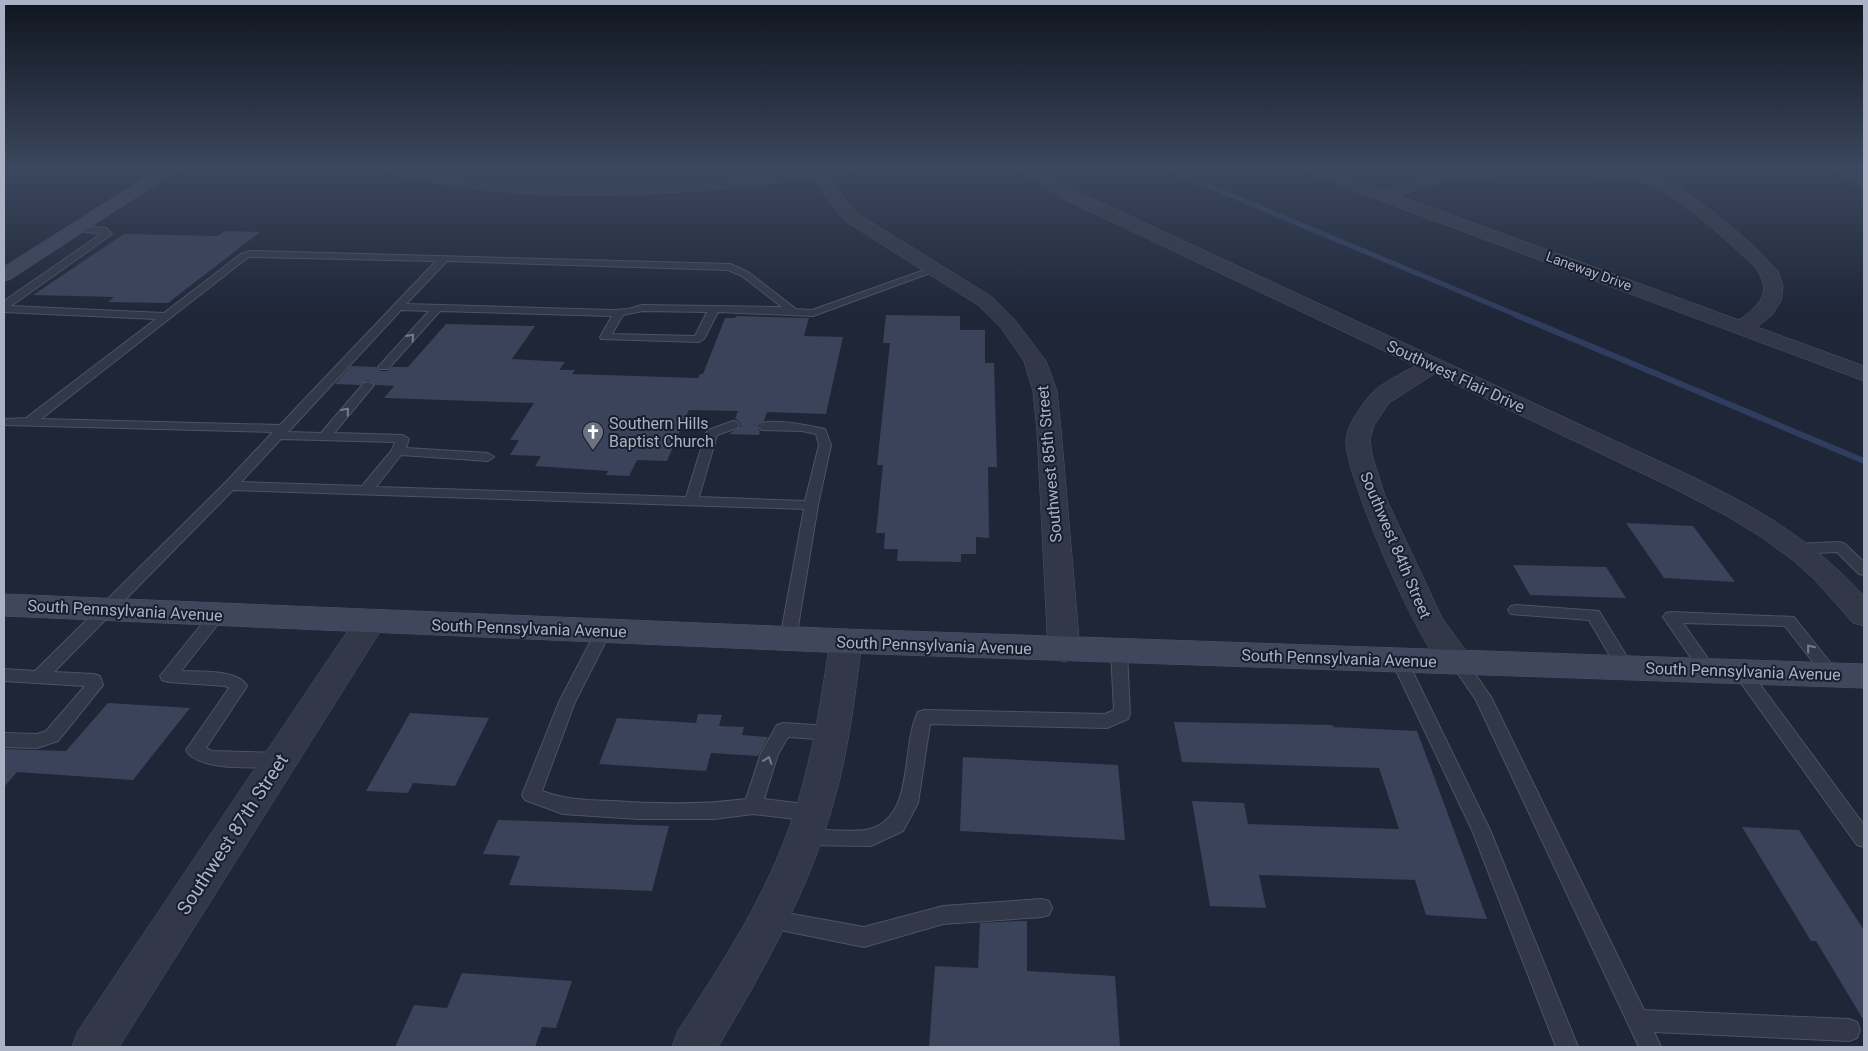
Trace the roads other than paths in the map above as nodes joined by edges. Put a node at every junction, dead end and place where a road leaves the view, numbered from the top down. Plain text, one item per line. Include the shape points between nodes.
1 (93, 218) edge
2 (853, 218) edge
3 (1119, 218) edge
4 (1445, 218) edge
5 (1708, 218) edge
6 (77, 228) junction
7 (444, 258) junction
8 (936, 269) junction
9 (4, 274) edge
10 (397, 307) junction
11 (4, 308) edge
12 (437, 308) junction
13 (714, 309) junction
14 (794, 312) junction
15 (619, 313) junction
16 (166, 316) junction
17 (1742, 328) junction
18 (1434, 365) junction
19 (384, 367) dead end
20 (1864, 374) edge
21 (368, 385) dead end
22 (29, 422) junction
23 (6, 424) edge
24 (733, 425) dead end
25 (762, 426) dead end
26 (281, 432) junction
27 (324, 436) junction
28 (398, 452) junction
29 (488, 457) dead end
30 (230, 486) junction
31 (365, 491) junction
32 (691, 501) junction
33 (811, 505) junction
34 (1796, 548) junction
35 (1864, 570) edge
36 (1856, 598) edge
37 (4, 605) edge
38 (105, 610) junction
39 (1516, 610) dead end
40 (218, 615) junction
41 (1864, 615) edge
42 (370, 622) junction
43 (603, 631) junction
44 (788, 639) junction
45 (846, 641) junction
46 (1064, 650) junction
47 (1119, 652) junction
48 (1399, 660) junction
49 (1458, 662) junction
50 (1625, 667) junction
51 (1708, 670) junction
52 (1742, 672) junction
53 (4, 675) edge
54 (1832, 675) junction
55 (1864, 676) edge
56 (39, 677) junction
57 (831, 733) junction
58 (4, 740) edge
59 (280, 760) junction
60 (753, 806) junction
61 (809, 825) junction
62 (1864, 839) edge
63 (1042, 908) dead end
64 (769, 918) junction
65 (1638, 1021) junction
66 (1849, 1030) dead end
67 (94, 1047) edge
68 (694, 1047) edge
69 (1567, 1047) edge
70 (1650, 1047) edge

1 - 6 main road
2 - 8 street, Southwest 85th Street
3 - 18 street, Southwest Flair Drive
4 - 17 street, Laneway Drive
5 - 17 street via 1750,252 1770,274 1773,298
6 - 9 main road
6 - 11 lane via 103,230 107,234
7 - 10 lane
7 - 14 lane via 730,267 745,274
7 - 16 lane via 251,254 236,260
8 - 14 lane via 818,312
8 - 46 street, Southwest 85th Street via 998,314 1024,344 1040,373 1049,430
10 - 12 lane
10 - 26 lane
11 - 16 lane
12 - 15 lane
19 -> 12 lane
13 - 14 lane
13 - 15 lane via 642,308
13 - 15 lane via 699,339 605,337
16 - 22 lane
17 - 20 street, Laneway Drive
18 - 34 street, Southwest Flair Drive via 1708,494
18 - 49 street, Southwest 84th Street via 1380,398 1362,425 1359,455 1372,496 1429,623
27 -> 21 lane
22 - 23 lane
22 - 26 lane
24 - 32 lane via 712,433
25 - 33 lane via 802,427 821,432 825,445
26 - 27 lane
26 - 30 lane
27 - 28 lane via 403,439
28 - 29 lane
28 - 31 lane
30 - 31 lane
30 - 38 lane
31 - 32 lane
32 - 33 lane
33 - 44 lane
34 - 35 lane via 1840,547
34 - 36 street, Southwest Flair Drive
36 - 41 street, Southwest Flair Drive
37 - 38 main road, South Pennsylvania Avenue
38 - 40 main road, South Pennsylvania Avenue
38 - 56 lane
39 - 50 lane via 1594,615
40 - 42 main road, South Pennsylvania Avenue
40 - 59 lane via 168,676 228,680 239,686 196,750 210,758
42 - 43 main road, South Pennsylvania Avenue
42 - 59 street, Southwest 87th Street
43 - 44 main road, South Pennsylvania Avenue
43 - 60 lane via 567,702 531,795 562,806 638,810 714,811
44 - 45 main road, South Pennsylvania Avenue
45 - 46 main road, South Pennsylvania Avenue
45 - 57 street
46 - 47 main road, South Pennsylvania Avenue
47 - 48 main road, South Pennsylvania Avenue
47 - 61 lane via 1122,714 1107,721 924,717 919,730 909,803 896,825 871,838
48 - 49 main road, South Pennsylvania Avenue
48 - 69 lane via 1481,830
49 - 50 main road, South Pennsylvania Avenue
49 - 65 lane via 1483,696
50 - 51 main road, South Pennsylvania Avenue
51 - 52 main road, South Pennsylvania Avenue
54 -> 51 lane via 1789,621 1671,617
52 - 54 main road, South Pennsylvania Avenue
52 - 62 lane
53 - 56 lane
54 - 55 main road, South Pennsylvania Avenue
56 - 58 lane via 94,680 95,685 52,736 37,741
60 -> 57 lane via 770,753 783,730
57 - 61 street via 825,770
59 - 67 street, Southwest 87th Street
60 - 61 lane
61 - 64 street
63 - 64 lane via 943,914 864,937
64 - 68 street
65 - 66 lane
65 - 70 lane

